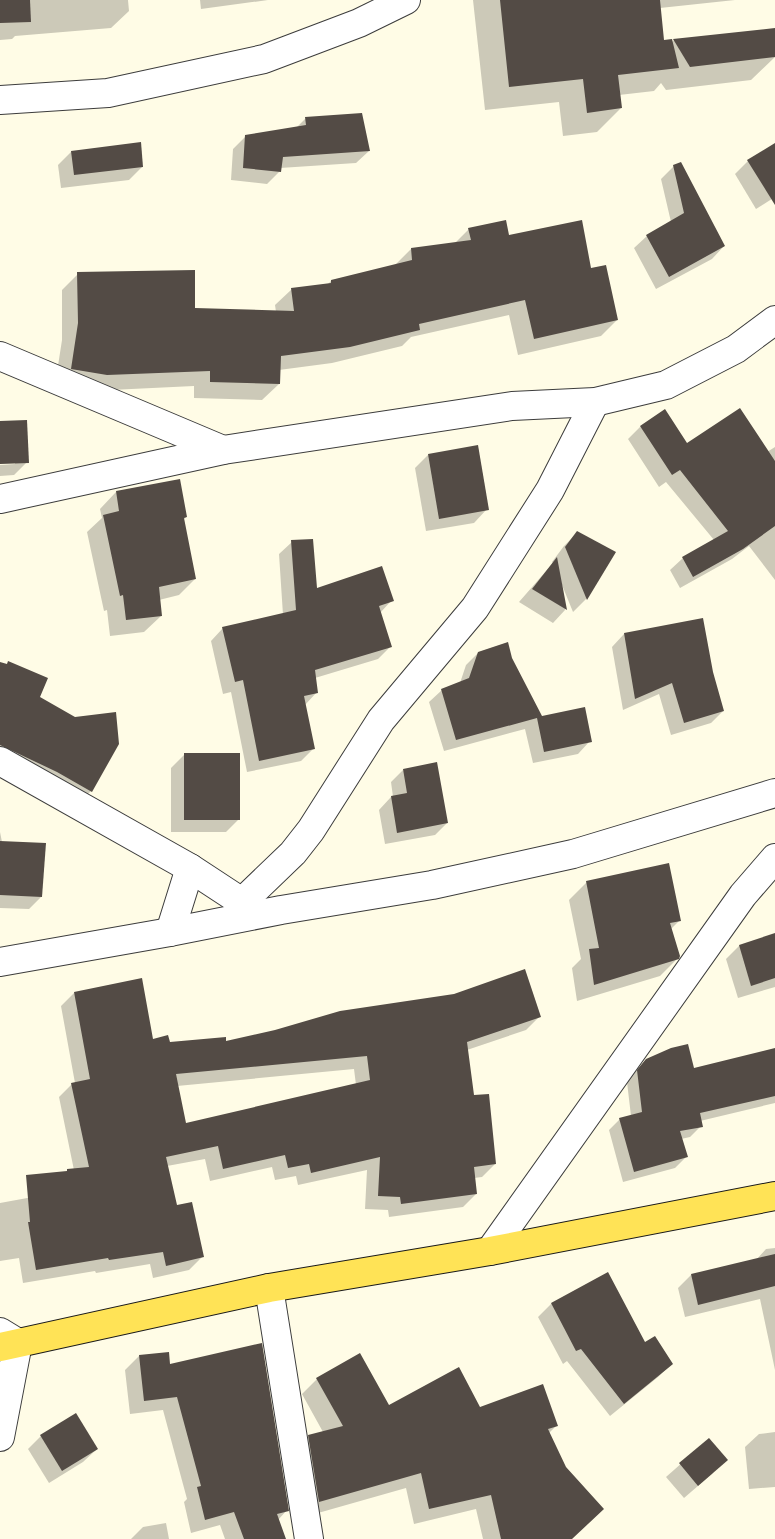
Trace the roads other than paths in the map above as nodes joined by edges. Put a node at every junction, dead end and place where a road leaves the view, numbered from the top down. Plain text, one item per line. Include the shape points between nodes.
1 (406, 0) edge
2 (0, 100) edge
3 (775, 320) edge
4 (0, 356) edge
5 (596, 402) junction
6 (223, 450) junction
7 (0, 499) edge
8 (0, 761) edge
9 (775, 793) edge
10 (775, 858) edge
11 (190, 868) junction
12 (252, 908) junction
13 (170, 932) junction
14 (0, 962) edge
15 (775, 1196) edge
16 (490, 1250) junction
17 (269, 1288) junction
18 (6, 1341) edge
19 (0, 1437) edge
20 (309, 1539) edge

1 - 2 street via 359,23 264,59 108,93
3 - 5 street via 736,348 666,385
4 - 6 street
5 - 6 street via 512,406
5 - 12 street via 550,490 475,608 381,720 311,830
6 - 7 street
8 - 11 street
9 - 12 street via 573,854 432,885
10 - 16 street via 743,895
11 - 12 street
11 - 13 street
12 - 13 street
13 - 14 street
15 - 16 main road
16 - 17 main road
17 - 18 main road
17 - 20 street
18 - 19 street

